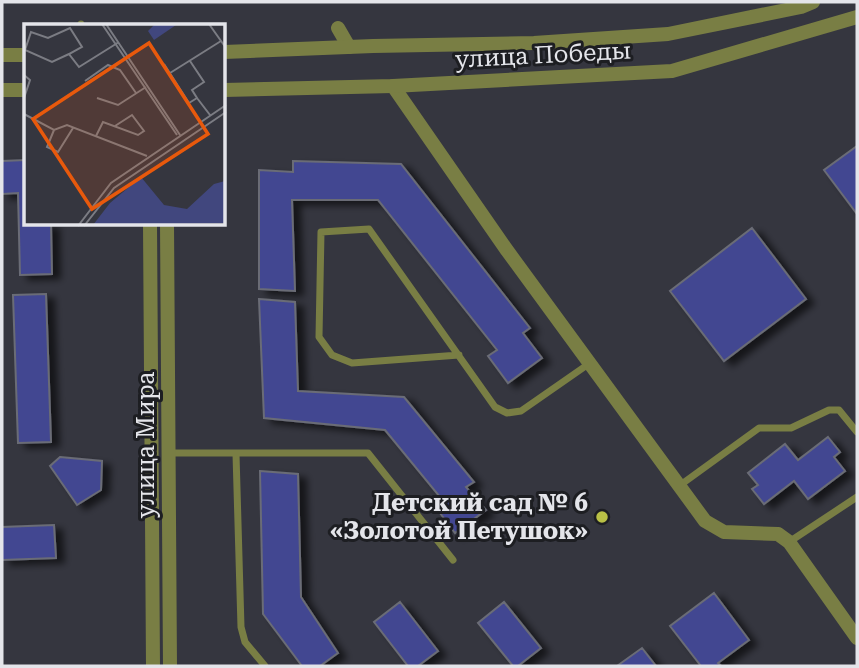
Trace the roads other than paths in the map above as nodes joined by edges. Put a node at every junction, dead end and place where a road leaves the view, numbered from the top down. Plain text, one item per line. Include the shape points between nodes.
1 (813, 2) edge
2 (857, 17) edge
3 (338, 28) dead end
4 (349, 47) junction
5 (226, 52) edge
6 (2, 55) edge
7 (24, 55) edge
8 (393, 86) junction
9 (2, 90) edge
10 (24, 90) edge
11 (226, 90) edge
12 (150, 226) edge
13 (167, 226) edge
14 (459, 355) junction
15 (590, 363) junction
16 (857, 432) edge
17 (152, 452) junction
18 (169, 454) junction
19 (236, 454) junction
20 (679, 486) junction
21 (857, 496) edge
22 (789, 542) junction
23 (453, 560) dead end
24 (857, 638) edge
25 (153, 666) edge
26 (170, 666) edge
27 (265, 666) edge

1 - 4 street, улица Победы via 668,34 534,43
2 - 8 street, улица Победы via 672,71
3 - 4 street
4 - 5 street, улица Победы
6 - 7 street
8 - 11 street, улица Победы
8 - 15 street
9 - 10 street
12 - 17 street, улица Мира
13 - 18 street, улица Мира
14 - 14 lane via 369,229 321,232 319,337 332,355 352,363
14 - 15 lane via 495,407 507,413 522,411
15 - 20 street
16 - 20 lane via 839,410 790,428 759,428
17 - 18 lane
17 - 25 street, улица Мира
18 - 19 lane
18 - 26 street, улица Мира
19 - 23 lane via 369,453
19 - 27 lane via 241,627 246,642
20 - 22 street via 705,521 724,532 778,534
21 - 22 lane
22 - 24 street

